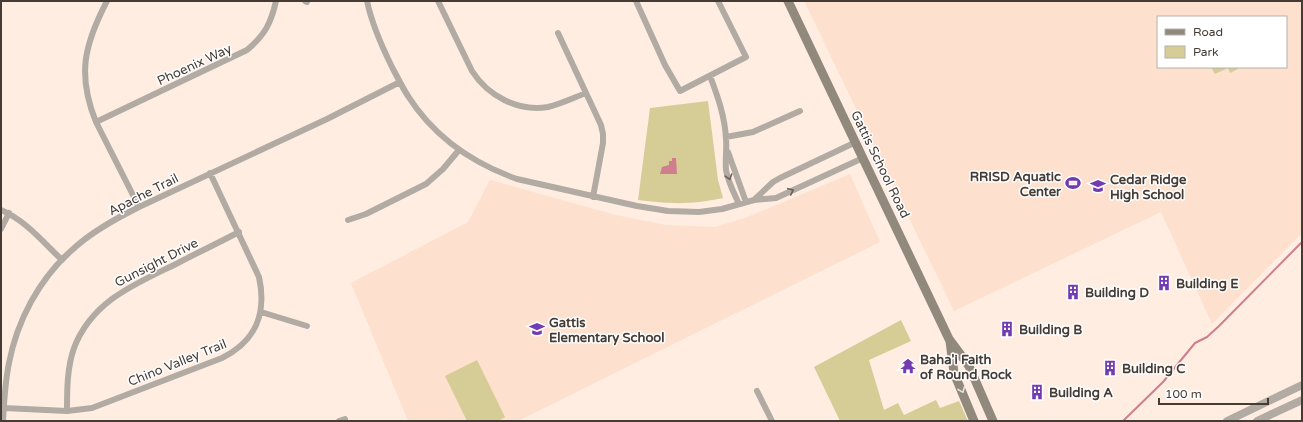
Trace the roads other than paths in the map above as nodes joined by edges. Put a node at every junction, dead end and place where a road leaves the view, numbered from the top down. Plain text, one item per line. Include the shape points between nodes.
1 (108, 1) edge
2 (276, 1) edge
3 (367, 1) edge
4 (438, 1) edge
5 (636, 1) edge
6 (718, 1) edge
7 (788, 1) edge
8 (558, 33) dead end
9 (710, 76) junction
10 (400, 82) junction
11 (586, 93) junction
12 (800, 111) dead end
13 (96, 122) junction
14 (726, 137) junction
15 (856, 142) junction
16 (726, 149) junction
17 (459, 150) junction
18 (863, 158) junction
19 (210, 173) junction
20 (593, 197) junction
21 (754, 200) junction
22 (746, 202) junction
23 (739, 204) junction
24 (139, 207) junction
25 (1, 210) edge
26 (9, 213) junction
27 (348, 220) dead end
28 (1, 229) edge
29 (239, 232) junction
30 (62, 260) junction
31 (261, 312) junction
32 (307, 326) dead end
33 (949, 339) junction
34 (1302, 385) edge
35 (757, 391) dead end
36 (1302, 400) edge
37 (4, 408) junction
38 (67, 411) junction
39 (346, 419) dead end
40 (3, 421) edge
41 (339, 421) edge
42 (772, 421) edge
43 (974, 421) edge
44 (993, 421) edge
45 (1227, 421) edge
46 (1258, 421) edge

1 - 13 street via 92,33 86,59 88,98
2 - 13 street, Phoenix Way via 267,29 247,50
3 - 10 street via 380,43
4 - 11 street via 472,71 483,86 498,97 516,105 540,108 559,104
5 - 9 street via 680,91
6 - 9 street via 746,57
7 - 15 main road, Gattis School Road
8 - 11 street
9 - 14 street via 719,100
10 - 17 street via 430,126
10 - 19 street, Apache Trail
11 - 20 street via 603,134
12 - 14 street via 753,132
13 - 24 street
14 - 16 street
15 - 18 main road, Gattis School Road
15 - 21 street via 780,178
16 - 22 street
16 -> 23 street via 727,171
17 - 20 street via 481,164 517,179
17 - 27 street via 426,184 366,214
21 -> 18 street via 776,198
18 - 33 main road, Gattis School Road
19 - 24 street, Apache Trail
19 - 29 street, Chino Valley Trail
20 - 23 street via 668,211 699,212
21 - 22 street
22 - 23 street
24 - 30 street, Apache Trail via 93,233
25 - 26 street
26 - 28 street
26 - 30 street
29 - 31 street, Chino Valley Trail via 259,277 262,294
29 - 38 street, Gunsight Drive via 126,288 104,304 88,322 74,349 70,365
30 - 37 street, Apache Trail via 39,289 18,330 9,363
31 - 32 street
31 - 38 street, Chino Valley Trail via 249,338 232,353 92,408
33 -> 43 main road, Gattis School Road via 954,373
33 - 44 main road, Gattis School Road via 969,366
34 - 45 street
35 - 42 street
36 - 46 street
37 - 38 street, Chino Valley Trail
37 - 40 street, Apache Trail
39 - 41 street

